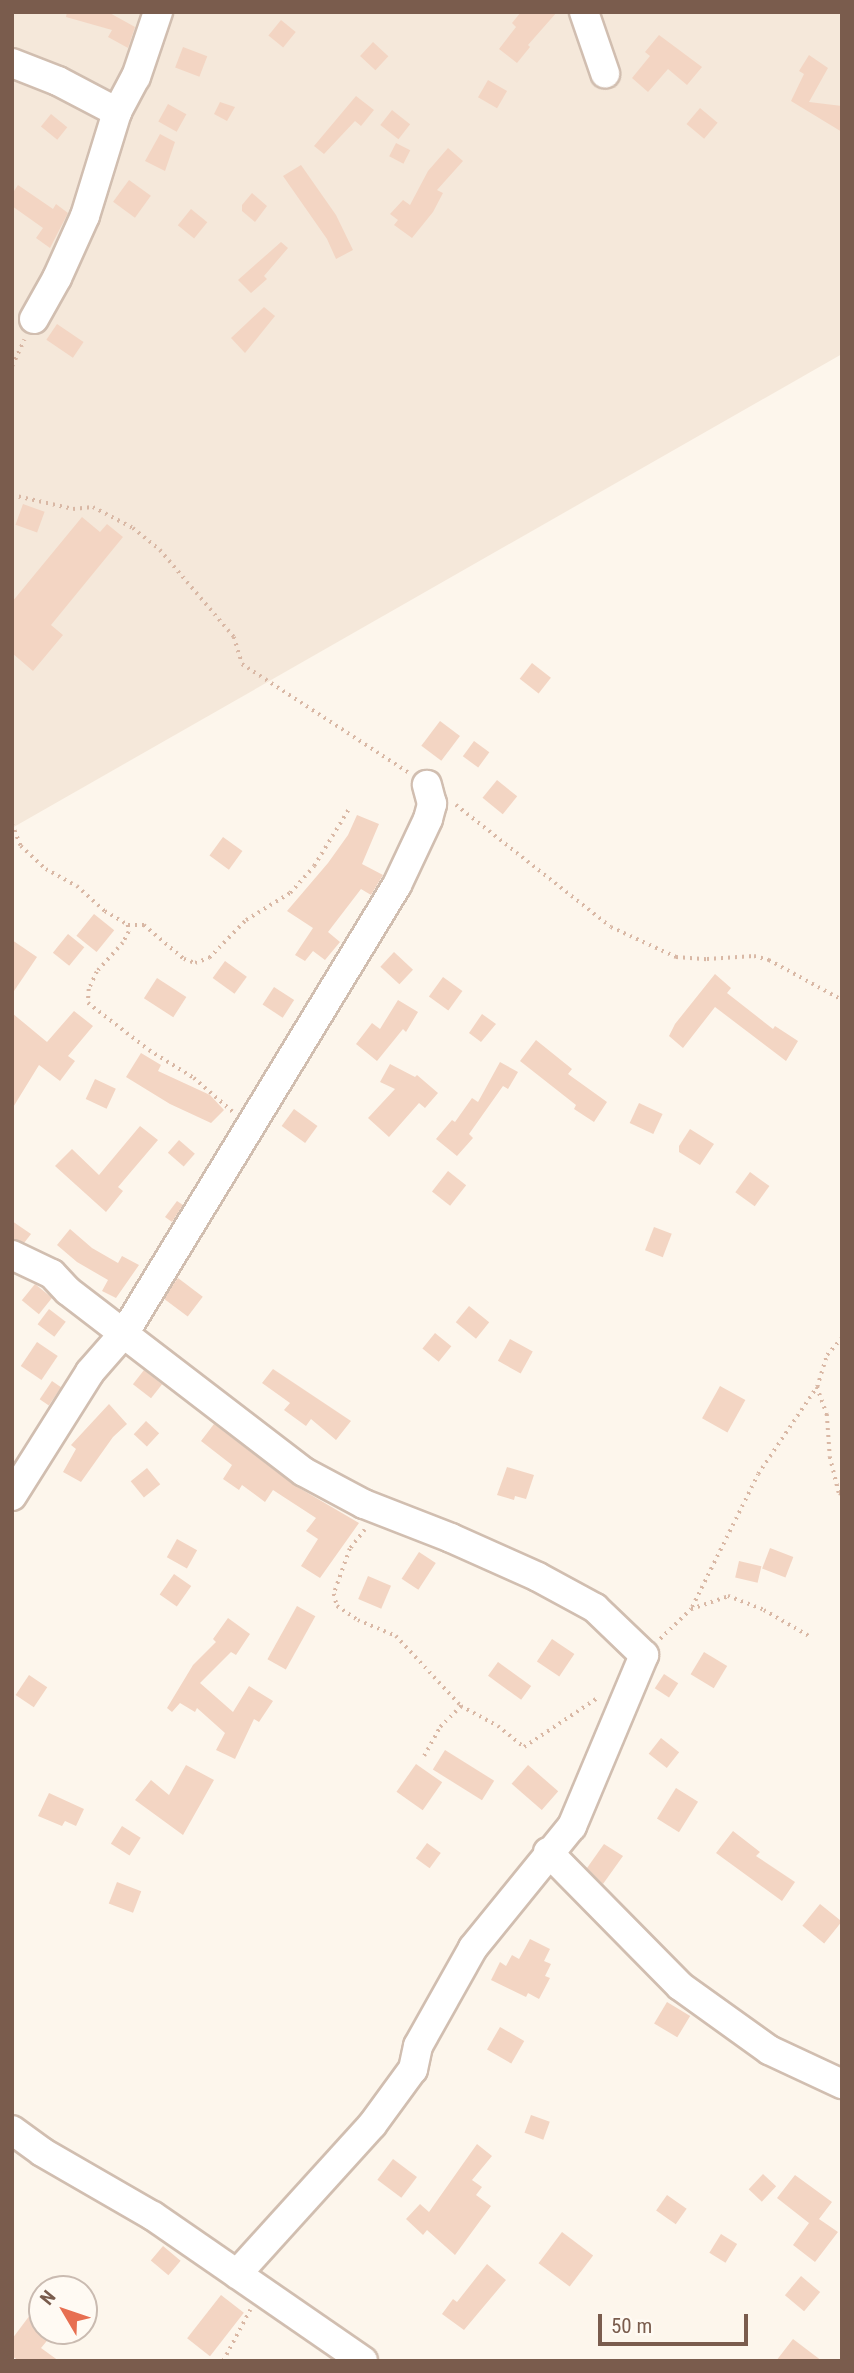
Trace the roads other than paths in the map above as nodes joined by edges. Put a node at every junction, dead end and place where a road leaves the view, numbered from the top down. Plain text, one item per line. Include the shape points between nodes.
1 (158, 12) edge
2 (584, 12) edge
3 (12, 63) edge
4 (604, 74) dead end
5 (117, 112) junction
6 (34, 319) road end
7 (427, 785) road end
8 (12, 1255) edge
9 (125, 1332) junction
10 (12, 1496) edge
11 (548, 1852) junction
12 (842, 2084) edge
13 (12, 2130) edge
14 (237, 2274) junction
15 (363, 2361) edge

1 - 5 street via 136,77
2 - 4 street
3 - 5 street
5 - 6 street via 85,216
7 - 9 street via 432,804 428,819 397,885
8 - 9 street via 52,1274
9 - 10 street via 90,1372
9 - 11 street via 304,1472 364,1504 538,1577 595,1608 644,1655 572,1826
11 - 12 street via 680,1986 769,2050
11 - 14 street via 459,1971 418,2046 413,2069 372,2125
13 - 14 street via 153,2216
14 - 15 street

